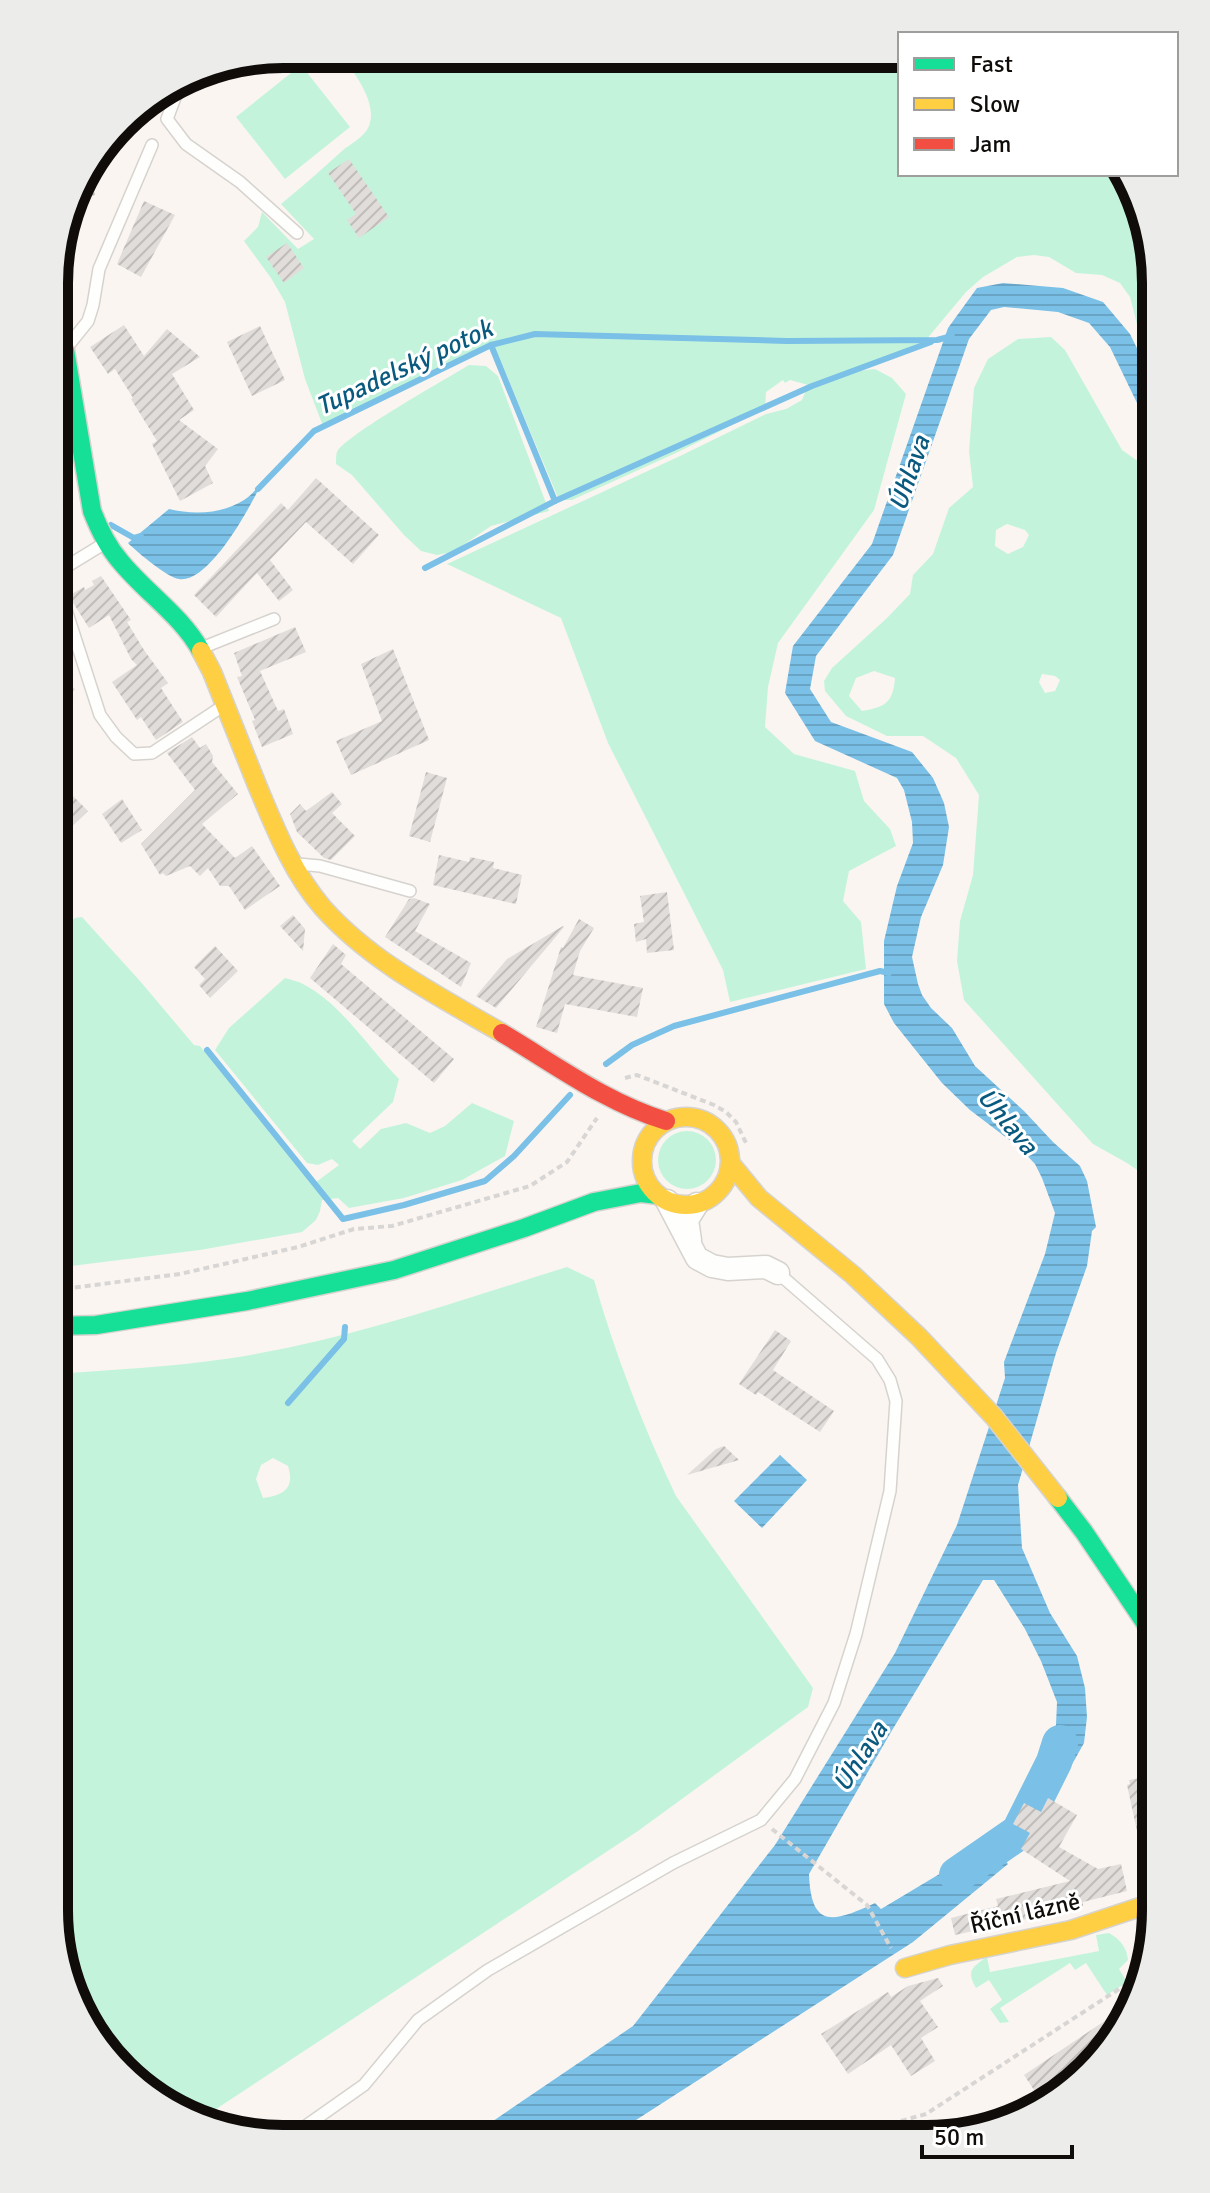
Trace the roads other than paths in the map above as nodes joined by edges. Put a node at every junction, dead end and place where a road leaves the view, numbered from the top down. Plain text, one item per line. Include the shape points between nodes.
1 (175, 97) edge
2 (152, 145) dead end
3 (297, 233) dead end
4 (68, 350) edge
5 (68, 384) edge
6 (105, 543) junction
7 (68, 568) edge
8 (68, 614) edge
9 (274, 619) dead end
10 (200, 649) junction
11 (225, 705) junction
12 (290, 863) junction
13 (410, 891) dead end
14 (610, 1100) junction
15 (666, 1121) junction
16 (644, 1150) junction
17 (731, 1164) junction
18 (717, 1193) junction
19 (662, 1198) junction
20 (759, 1198) junction
21 (594, 1202) junction
22 (697, 1204) junction
23 (692, 1249) junction
24 (778, 1273) joint
25 (68, 1326) edge
26 (1142, 1618) edge
27 (1142, 1906) edge
28 (905, 1968) dead end
29 (307, 2125) edge

1 - 3 lane via 167,119 186,144 240,182
2 - 4 lane via 99,269 88,321
5 - 6 main road via 92,511
6 - 7 lane
6 - 10 main road
8 - 11 lane via 100,715 134,754 152,753
9 - 10 lane
10 - 11 main road
11 - 12 main road
12 - 13 lane
12 - 14 main road via 340,925 399,971
14 - 15 main road
14 - 16 main road via 637,1124
15 - 16 main road
15 - 17 main road via 706,1121 722,1134
16 - 19 main road via 646,1180
16 - 21 main road via 625,1180
17 - 18 main road
17 - 20 main road
18 - 20 main road
18 - 22 main road
19 - 21 main road via 641,1193
19 - 22 main road
19 - 23 street
20 - 26 main road via 919,1337 1009,1436
21 - 25 main road via 394,1270 247,1301
22 - 23 street via 687,1220
23 - 24 street via 712,1266 766,1267
24 - 29 lane via 877,1359 896,1401 890,1491 856,1634 834,1703 795,1779 761,1820 673,1863 488,1970 418,2020 364,2085
27 - 28 main road, Říční lázně via 1071,1930

